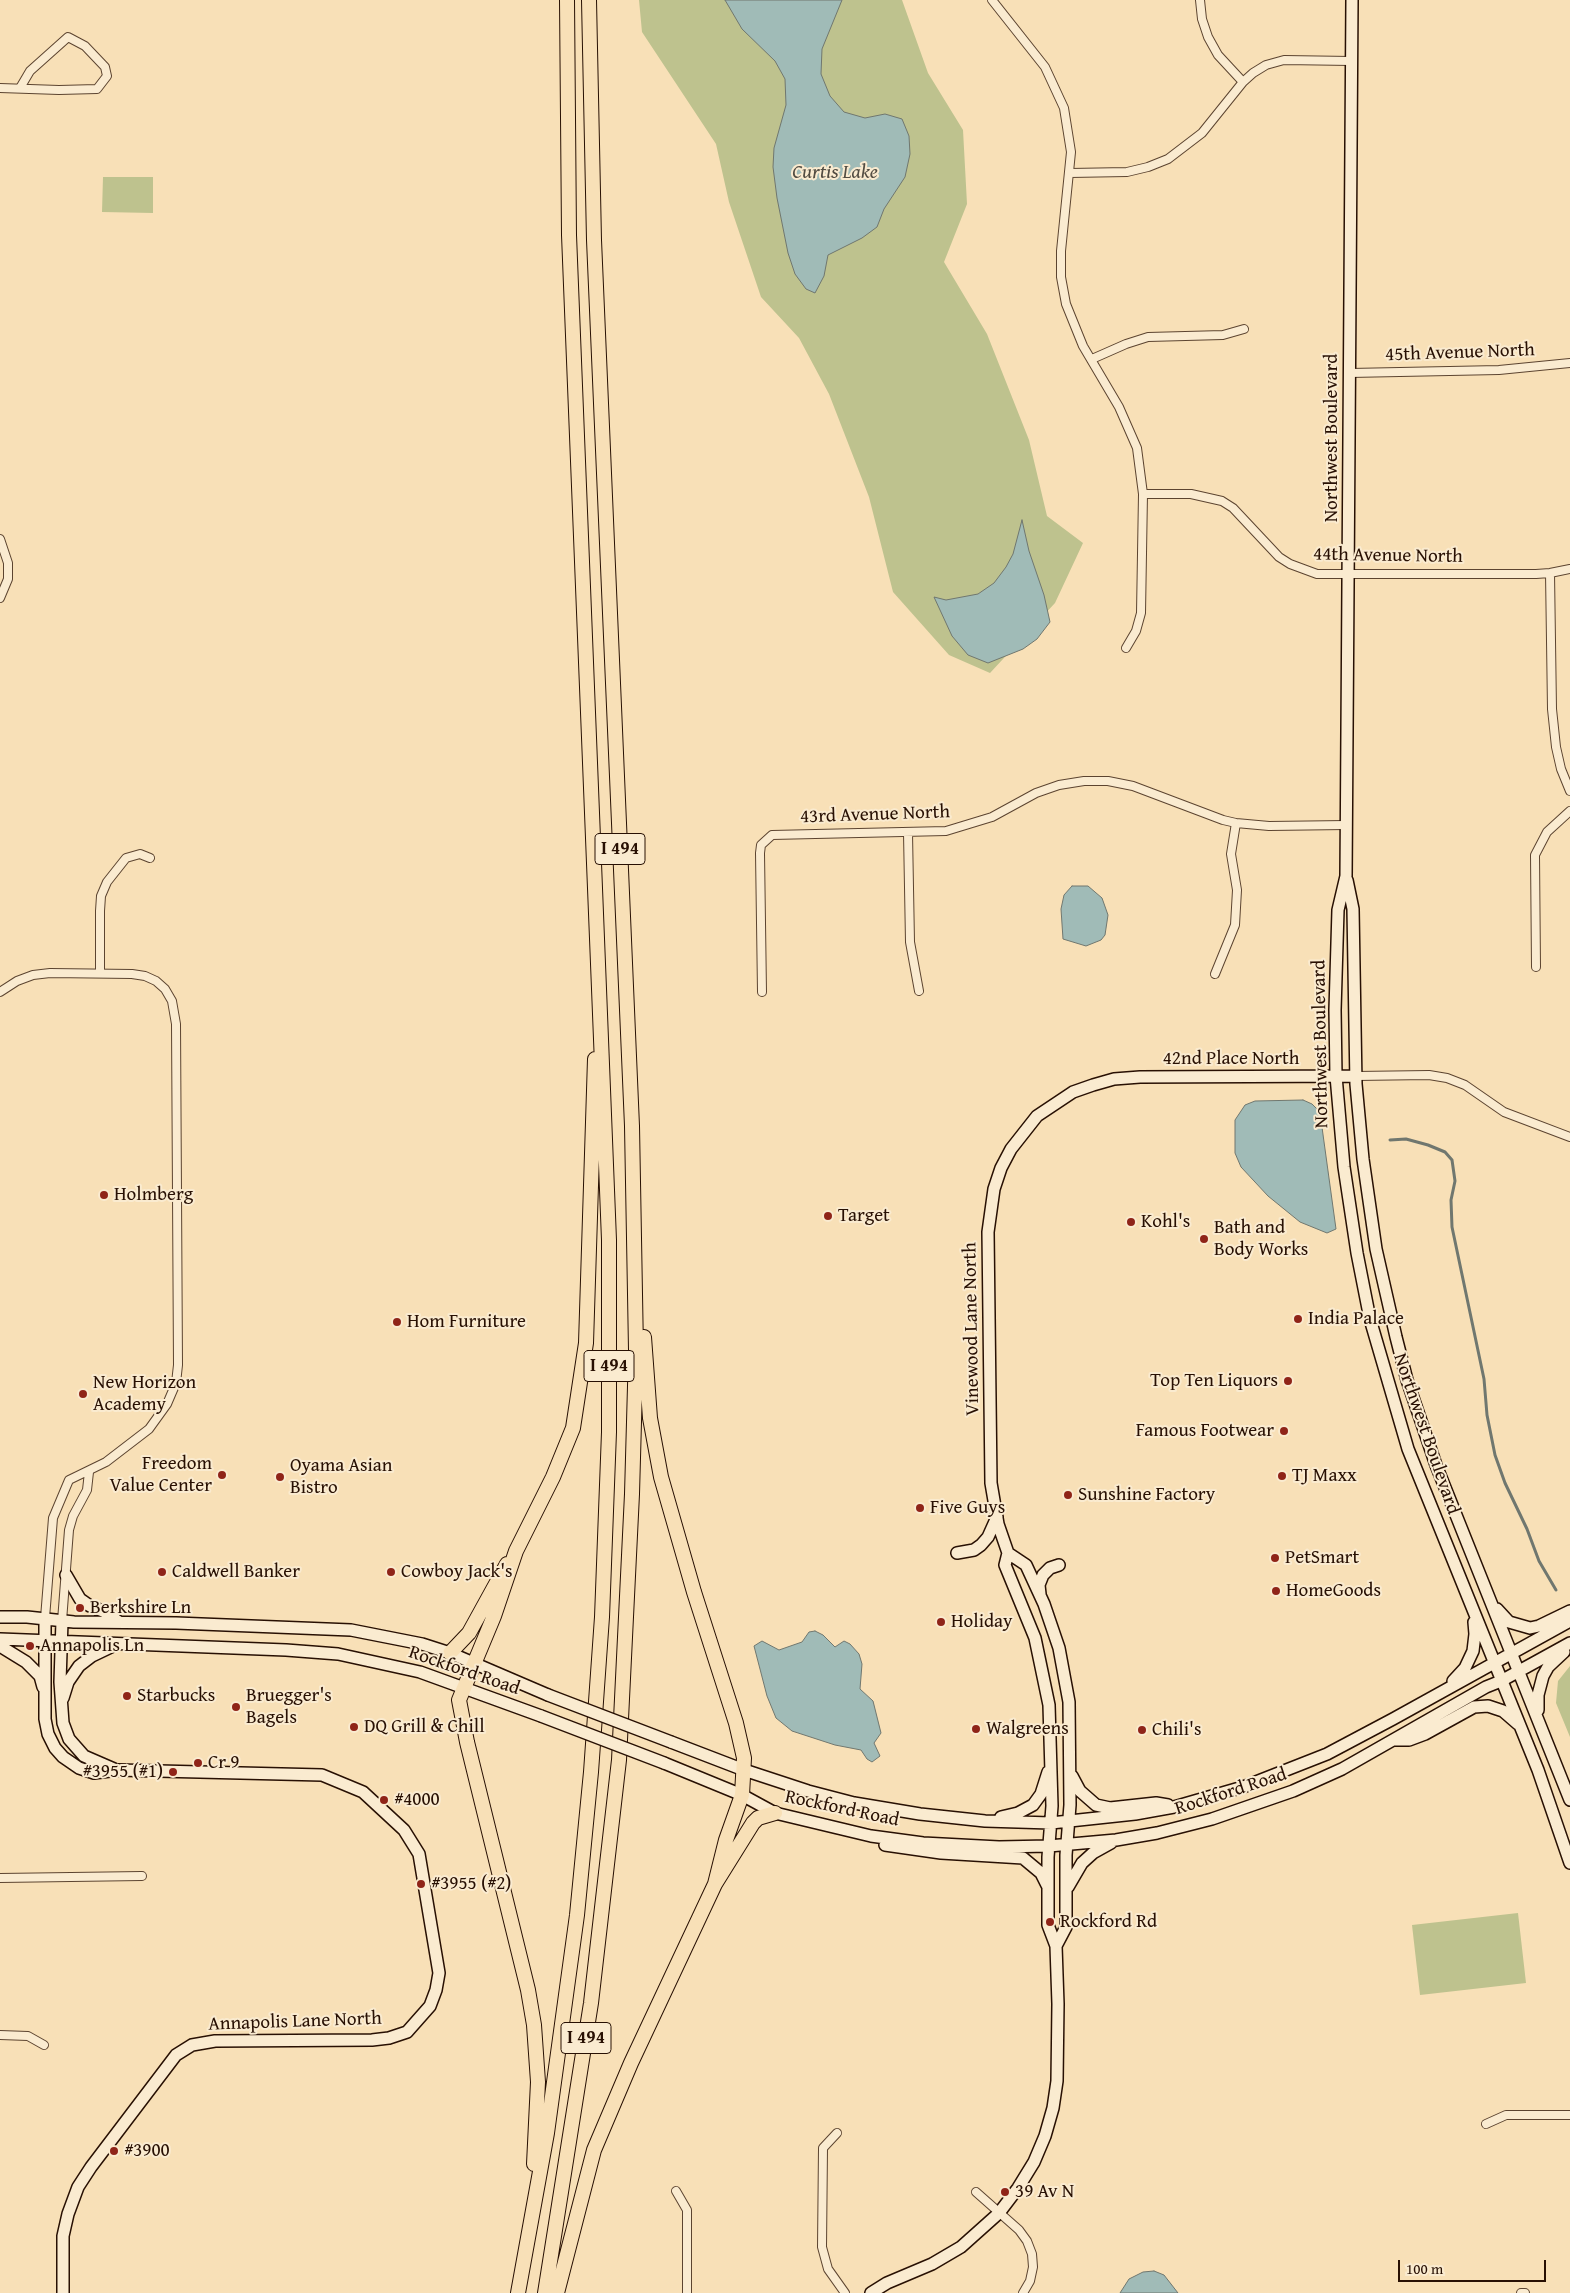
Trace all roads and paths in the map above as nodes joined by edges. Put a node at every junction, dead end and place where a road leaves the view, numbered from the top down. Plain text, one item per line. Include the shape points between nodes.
1 (567, 0) edge
2 (590, 0) edge
3 (992, 0) edge
4 (1200, 0) edge
5 (1352, 0) edge
6 (1351, 61) junction
7 (1243, 82) junction
8 (0, 88) edge
9 (20, 88) junction
10 (1070, 173) junction
11 (1244, 329) dead end
12 (1092, 359) junction
13 (1570, 364) edge
14 (1350, 373) junction
15 (1143, 494) junction
16 (0, 540) edge
17 (1570, 569) edge
18 (1550, 573) junction
19 (1349, 575) junction
20 (0, 598) edge
21 (1126, 648) dead end
22 (1570, 791) edge
23 (1570, 811) edge
24 (1236, 823) junction
25 (1346, 825) junction
26 (908, 833) junction
27 (150, 858) dead end
28 (1346, 876) junction
29 (1536, 967) dead end
30 (100, 973) junction
31 (1215, 974) dead end
32 (919, 991) dead end
33 (0, 992) edge
34 (762, 992) dead end
35 (602, 1039) junction
36 (1336, 1076) junction
37 (1356, 1076) junction
38 (1037, 1116) joint
39 (1570, 1137) edge
40 (635, 1246) junction
41 (89, 1472) junction
42 (997, 1517) junction
43 (516, 1552) junction
44 (956, 1553) dead end
45 (1008, 1553) junction
46 (1059, 1565) dead end
47 (66, 1575) junction
48 (1040, 1596) junction
49 (1492, 1605) junction
50 (1471, 1606) junction
51 (1570, 1611) edge
52 (0, 1617) edge
53 (44, 1618) junction
54 (62, 1621) junction
55 (1570, 1621) edge
56 (119, 1622) junction
57 (0, 1639) edge
58 (44, 1641) junction
59 (61, 1641) junction
60 (119, 1643) junction
61 (1570, 1644) edge
62 (0, 1646) edge
63 (450, 1653) junction
64 (1512, 1653) junction
65 (1494, 1663) junction
66 (474, 1664) junction
67 (1519, 1671) junction
68 (1502, 1681) junction
69 (464, 1688) junction
70 (1438, 1694) junction
71 (45, 1696) junction
72 (61, 1704) junction
73 (1538, 1719) junction
74 (1521, 1729) junction
75 (1393, 1740) junction
76 (1052, 1761) junction
77 (1070, 1769) junction
78 (118, 1770) junction
79 (744, 1770) junction
80 (742, 1795) junction
81 (1570, 1800) edge
82 (1174, 1807) junction
83 (775, 1813) junction
84 (969, 1819) junction
85 (1069, 1822) junction
86 (1051, 1823) junction
87 (871, 1836) junction
88 (1116, 1840) junction
89 (1067, 1845) junction
90 (1049, 1846) junction
91 (1570, 1863) edge
92 (142, 1876) dead end
93 (0, 1878) edge
94 (715, 1884) junction
95 (1048, 1888) junction
96 (1066, 1891) junction
97 (1056, 1946) junction
98 (0, 2034) edge
99 (44, 2045) dead end
100 (1570, 2115) edge
101 (1486, 2124) dead end
102 (837, 2133) dead end
103 (676, 2191) dead end
104 (976, 2192) dead end
105 (999, 2213) junction
106 (532, 2219) junction
107 (63, 2293) edge
108 (518, 2293) edge
109 (545, 2293) edge
110 (557, 2293) edge
111 (687, 2293) edge
112 (845, 2293) edge
113 (871, 2293) edge
114 (1023, 2293) edge
115 (1521, 2293) edge
116 (1525, 2293) edge

1 - 35 highway, I 494 via 569,235
2 - 40 highway, I 494 via 594,240
3 - 10 street via 1031,48 1055,87 1064,108 1068,130
4 - 7 street via 1208,38 1218,55
5 - 6 main road, Northwest Boulevard
6 - 7 street via 1284,60 1266,65
6 - 14 main road, Northwest Boulevard
7 - 10 street via 1202,133 1168,159 1127,172
8 - 9 street
9 - 9 street via 98,89 107,76 105,66 85,46 68,37 30,71
10 - 12 street via 1061,277 1073,326
11 - 12 street via 1223,335 1148,337
12 - 15 street via 1130,427 1139,457
13 - 14 street, 45th Avenue North via 1499,370
14 - 19 main road, Northwest Boulevard
15 - 19 street, 44th Avenue North via 1191,494 1222,501 1290,564 1317,574
15 - 21 street via 1140,614 1136,631
16 - 20 street via 8,563 8,580
17 - 18 street, 44th Avenue North
18 - 19 street, 44th Avenue North
18 - 22 street via 1552,709 1556,747
19 - 25 main road, Northwest Boulevard
23 - 29 street via 1547,832 1535,855
24 - 25 street, 43rd Avenue North
24 - 26 street, 43rd Avenue North via 1133,786 1084,781 1036,793 969,825 946,831
24 - 31 street via 1232,854 1237,890 1235,925
25 - 28 main road, Northwest Boulevard
26 - 32 street via 910,942
26 - 34 street, 43rd Avenue North via 772,835 765,840 760,853
27 - 30 street via 140,854 126,858 107,882 101,896
28 - 36 main road, Northwest Boulevard via 1338,910
28 - 37 main road, Northwest Boulevard via 1353,909
30 - 33 street via 33,975 17,980
30 - 41 street via 145,976 156,981 172,1001 175,1014 178,1053 178,1365 170,1400 149,1429
35 - 43 highway via 594,1063 586,1343 579,1397 565,1450
35 - 106 highway, I 494 via 609,1240 609,1432 602,1617 592,1768 577,1915
36 - 37 main road, 42nd Place North
36 - 38 main road, 42nd Place North via 1140,1076 1114,1079 1073,1092
36 - 50 main road, Northwest Boulevard via 1348,1201 1372,1328 1408,1449
37 - 39 street, 42nd Place North via 1429,1075 1446,1078 1465,1085 1504,1112
37 - 49 main road, Northwest Boulevard via 1369,1204 1396,1337 1436,1465
38 - 42 main road, Vinewood Lane North via 1011,1149 1001,1168 990,1210 990,1442 991,1483
40 - 79 highway via 648,1397 658,1463 688,1574 736,1723
40 - 109 highway, I 494 via 632,1494 619,1760 590,2012
41 - 47 street via 87,1490 69,1530
41 - 53 street via 69,1480 53,1518
42 - 44 main road via 981,1545 974,1550
42 - 45 main road, Vinewood Lane North
43 - 63 highway via 501,1571 469,1633
43 - 66 highway
45 - 48 main road, Vinewood Lane North via 1026,1565
45 - 76 main road, Vinewood Lane North via 1005,1565 1035,1638 1049,1701
46 - 48 main road via 1044,1575 1039,1585
47 - 54 street
47 - 56 main road via 80,1599
48 - 77 main road, Vinewood Lane North via 1066,1678
49 - 51 main road via 1509,1622 1530,1628
49 - 64 main road, Northwest Boulevard
50 - 65 main road, Northwest Boulevard
50 - 70 main road via 1475,1634 1473,1651 1459,1676
52 - 53 main road, Rockford Road
53 - 54 main road, Rockford Road
53 - 58 main road, Annapolis Lane North
54 - 56 main road, Rockford Road
54 - 59 main road, Annapolis Lane North
55 - 64 main road, Rockford Road
56 - 63 main road, Rockford Road via 351,1630
57 - 58 main road, Rockford Road
58 - 59 main road, Rockford Road
58 - 71 main road, Annapolis Lane North
59 - 60 main road, Rockford Road
59 - 72 main road, Annapolis Lane North
60 - 69 main road, Rockford Road via 338,1654 413,1670
60 - 72 main road via 79,1666 68,1682
61 - 67 main road, Rockford Road
61 - 73 main road via 1543,1676 1538,1695
62 - 71 main road via 17,1655 40,1676
63 - 66 main road, Rockford Road
64 - 65 main road, Rockford Road
64 - 67 main road, Northwest Boulevard
65 - 68 main road, Northwest Boulevard
65 - 70 main road, Rockford Road
66 - 69 highway
66 - 79 main road, Rockford Road, bridge
67 - 68 main road, Rockford Road
67 - 73 main road, Northwest Boulevard
68 - 74 main road, Northwest Boulevard
68 - 75 main road, Rockford Road
69 - 80 main road, Rockford Road, bridge
69 - 106 highway via 460,1700 462,1719 534,2024 538,2082
70 - 82 main road, Rockford Road via 1356,1740 1312,1760 1254,1783
71 - 78 main road, Annapolis Lane North via 48,1734 63,1758 94,1773
72 - 78 main road, Annapolis Lane North via 64,1724 76,1749 98,1763
73 - 81 main road, Northwest Boulevard
74 - 75 main road via 1503,1711 1481,1706 1409,1740
74 - 91 main road, Northwest Boulevard
75 - 88 main road, Rockford Road via 1333,1773 1246,1808 1165,1831
76 - 84 main road via 1041,1794 1033,1805 1009,1815
76 - 86 main road, Vinewood Lane North
77 - 82 main road via 1080,1792 1096,1805 1110,1808 1156,1803
77 - 85 main road, Vinewood Lane North
78 - 107 main road, Annapolis Lane North via 322,1775 363,1792 404,1830 419,1854 439,1973 430,2006 407,2032 389,2038 215,2041 192,2045 176,2055 78,2187 62,2236
79 - 80 highway
79 - 84 main road, Rockford Road via 854,1803
80 - 83 main road, Rockford Road
80 - 94 highway
82 - 85 main road, Rockford Road
83 - 87 main road, Rockford Road
83 - 94 highway via 753,1823
84 - 86 main road, Rockford Road
85 - 86 main road, Rockford Road
85 - 89 main road, Vinewood Lane North
86 - 90 main road, Vinewood Lane North
87 - 90 main road, Rockford Road via 960,1846
87 - 95 main road via 886,1846 909,1850 1023,1858 1041,1872
88 - 89 main road, Rockford Road
88 - 96 main road via 1082,1863
89 - 90 main road, Rockford Road
89 - 96 main road, Vinewood Lane North
90 - 95 main road, Vinewood Lane North
92 - 93 street
94 - 110 highway via 604,2124 588,2171
95 - 97 main road, Vinewood Lane North via 1048,1925
96 - 97 main road, Vinewood Lane North via 1066,1927
97 - 105 main road, Vinewood Lane North via 1057,2081 1053,2108 1034,2162
98 - 99 street via 28,2036
100 - 101 street via 1506,2115
102 - 112 street via 823,2148 822,2247 828,2269
103 - 111 street via 687,2210
104 - 105 street
105 - 113 main road, Vinewood Lane North via 961,2247
105 - 114 street via 1019,2230 1032,2254 1030,2281
106 - 108 highway, I 494
115 - 116 street

